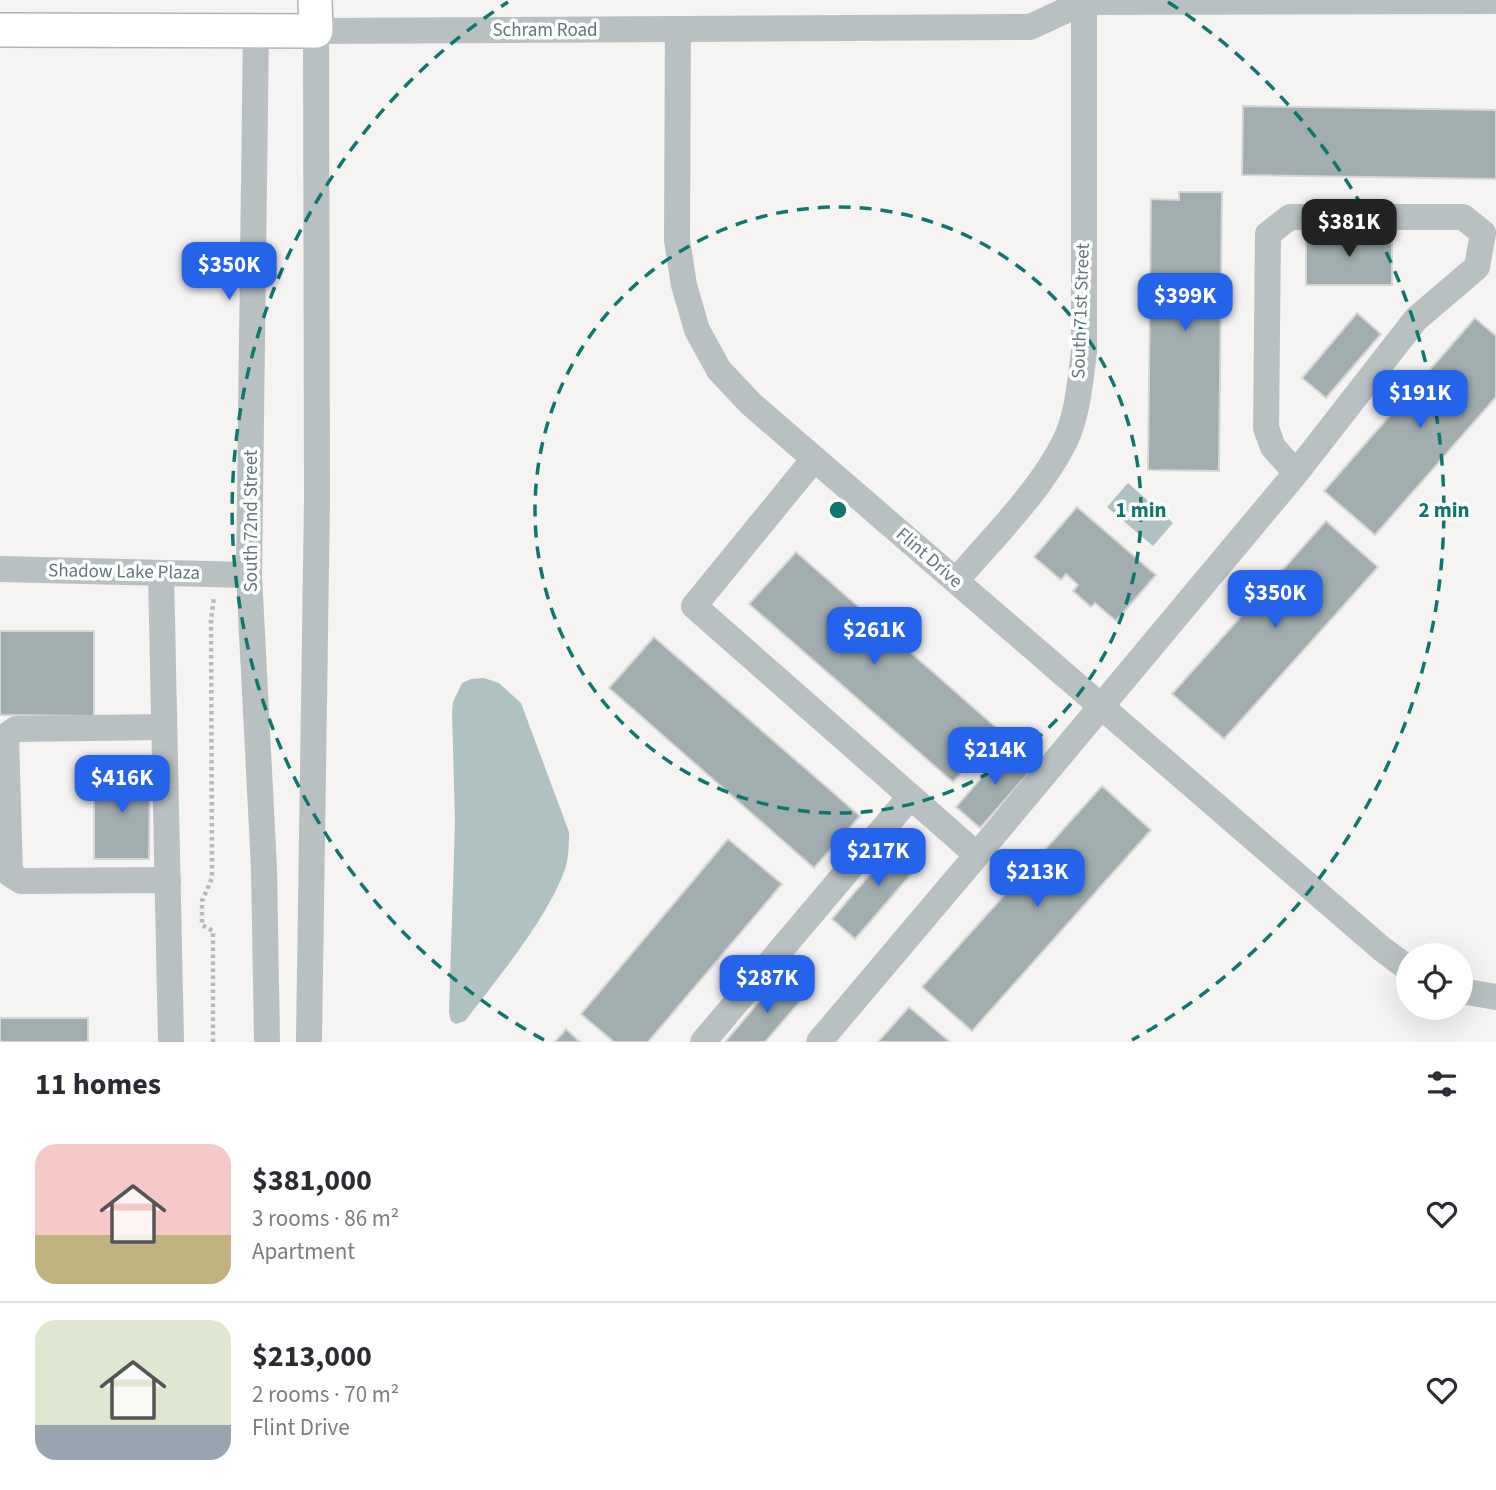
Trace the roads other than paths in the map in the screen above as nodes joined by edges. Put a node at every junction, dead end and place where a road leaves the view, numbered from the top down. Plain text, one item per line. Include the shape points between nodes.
1 (1082, 1) edge
2 (1496, 1) edge
3 (256, 14) edge
4 (316, 15) edge
5 (678, 29) junction
6 (0, 30) edge
7 (1488, 248) edge
8 (814, 459) junction
9 (1296, 473) junction
10 (0, 569) edge
11 (161, 573) junction
12 (249, 575) junction
13 (956, 581) junction
14 (1100, 706) junction
15 (164, 727) junction
16 (910, 797) junction
17 (977, 855) junction
18 (168, 880) junction
19 (1396, 959) edge
20 (1473, 993) edge
21 (1496, 997) edge
22 (171, 1042) edge
23 (267, 1042) edge
24 (309, 1042) edge
25 (703, 1042) edge
26 (819, 1042) edge

1 - 2 street, Schram Road
1 - 5 street, Schram Road via 1030,27
1 - 13 street, South 71st Street via 1084,352 1077,398 1065,440 1041,478
3 - 4 main road, Schram Road
3 - 6 main road, Schram Road
3 - 12 street, South 72nd Street
4 - 5 street, Schram Road
4 - 24 street via 317,499
5 - 8 street, Flint Drive via 677,240 697,330 719,370
7 - 9 street via 1476,267 1416,319
7 - 9 street via 1483,233 1462,217 1290,217 1268,234 1266,428 1273,447
8 - 13 street, Flint Drive
8 - 16 street via 694,606
9 - 14 street
10 - 11 street, Shadow Lake Plaza
11 - 12 street, Shadow Lake Plaza
11 - 15 street
12 - 23 street, South 72nd Street via 264,868
13 - 14 street, Flint Drive
14 - 17 street
14 - 19 street, Flint Drive
15 - 18 street
15 - 18 street via 16,729 6,736 10,874 21,881
16 - 17 street
16 - 25 street
17 - 26 street
18 - 22 street
20 - 21 street

